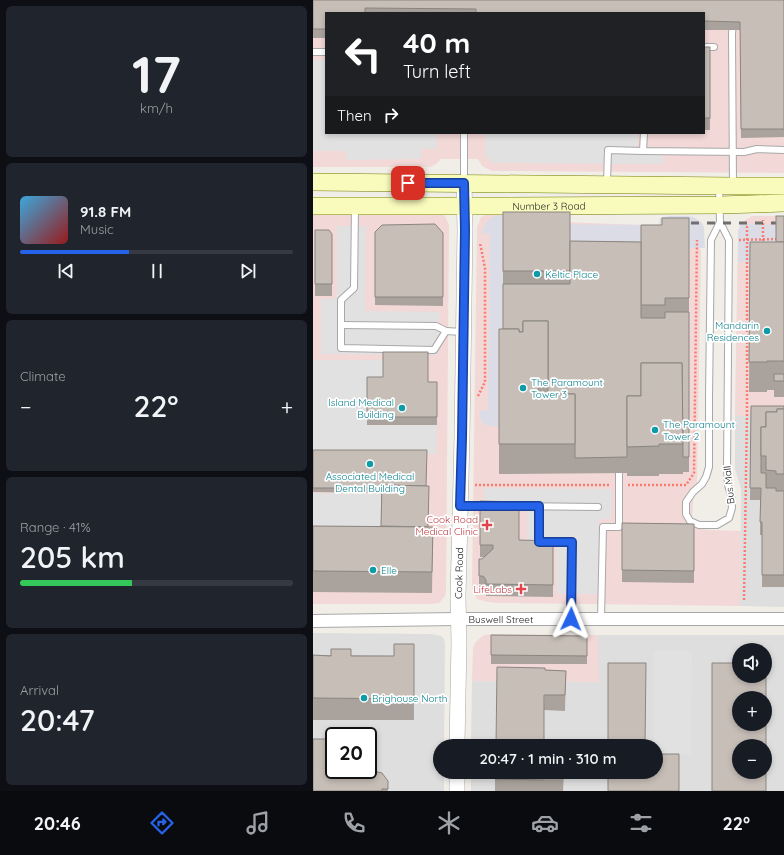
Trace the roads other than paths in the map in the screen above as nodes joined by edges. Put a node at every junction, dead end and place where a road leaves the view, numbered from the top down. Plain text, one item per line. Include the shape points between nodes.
1 (736, 15) edge
2 (705, 46) edge
3 (714, 47) dead end
4 (313, 52) edge
5 (325, 52) edge
6 (463, 134) edge
7 (644, 134) edge
8 (784, 150) edge
9 (643, 151) junction
10 (733, 152) junction
11 (313, 182) edge
12 (464, 183) junction
13 (607, 185) junction
14 (726, 186) junction
15 (784, 186) edge
16 (784, 203) edge
17 (720, 205) junction
18 (313, 206) edge
19 (355, 206) junction
20 (464, 206) junction
21 (720, 222) junction
22 (341, 325) junction
23 (446, 331) junction
24 (463, 332) junction
25 (619, 473) dead end
26 (460, 506) junction
27 (496, 506) edge
28 (503, 506) edge
29 (539, 506) junction
30 (598, 507) dead end
31 (457, 619) junction
32 (571, 619) junction
33 (601, 619) junction
34 (784, 620) edge
35 (313, 621) edge
36 (457, 739) edge
37 (457, 779) edge
38 (457, 791) edge

1 - 10 lane, Bus Mall via 732,34
2 - 3 lane
4 - 5 lane
6 - 12 lane
7 - 9 lane
8 - 10 lane via 757,149
9 - 10 lane
9 - 13 lane via 608,150
10 - 14 lane, Bus Mall
11 - 12 main road
12 - 13 main road
12 - 20 street, Cook Road
13 - 14 main road
14 - 15 main road
14 - 17 lane, Bus Mall
16 - 17 main road, Number 3 Road
17 - 20 main road, Number 3 Road
17 - 21 lane, Bus Mall
18 - 19 main road, Number 3 Road
19 - 20 main road, Number 3 Road
19 - 22 lane via 354,288 341,300
20 - 24 street, Cook Road
21 - 21 lane, Bus Mall via 711,240 709,467 702,484 686,502 686,514 690,521 699,525 717,526 729,518 732,508 727,469 729,240
22 - 23 lane via 436,326
22 - 23 lane via 341,348 434,350
23 - 24 lane
24 - 26 street, Cook Road
25 - 33 lane via 619,527 603,527
26 - 27 lane
26 - 31 street, Cook Road
28 - 29 lane
29 - 30 lane
29 - 32 lane via 539,542 572,542
31 - 32 street, Buswell Street
31 - 35 street, Buswell Street
31 - 36 street, Cook Road
32 - 33 street, Buswell Street
33 - 34 street, Buswell Street
37 - 38 street

